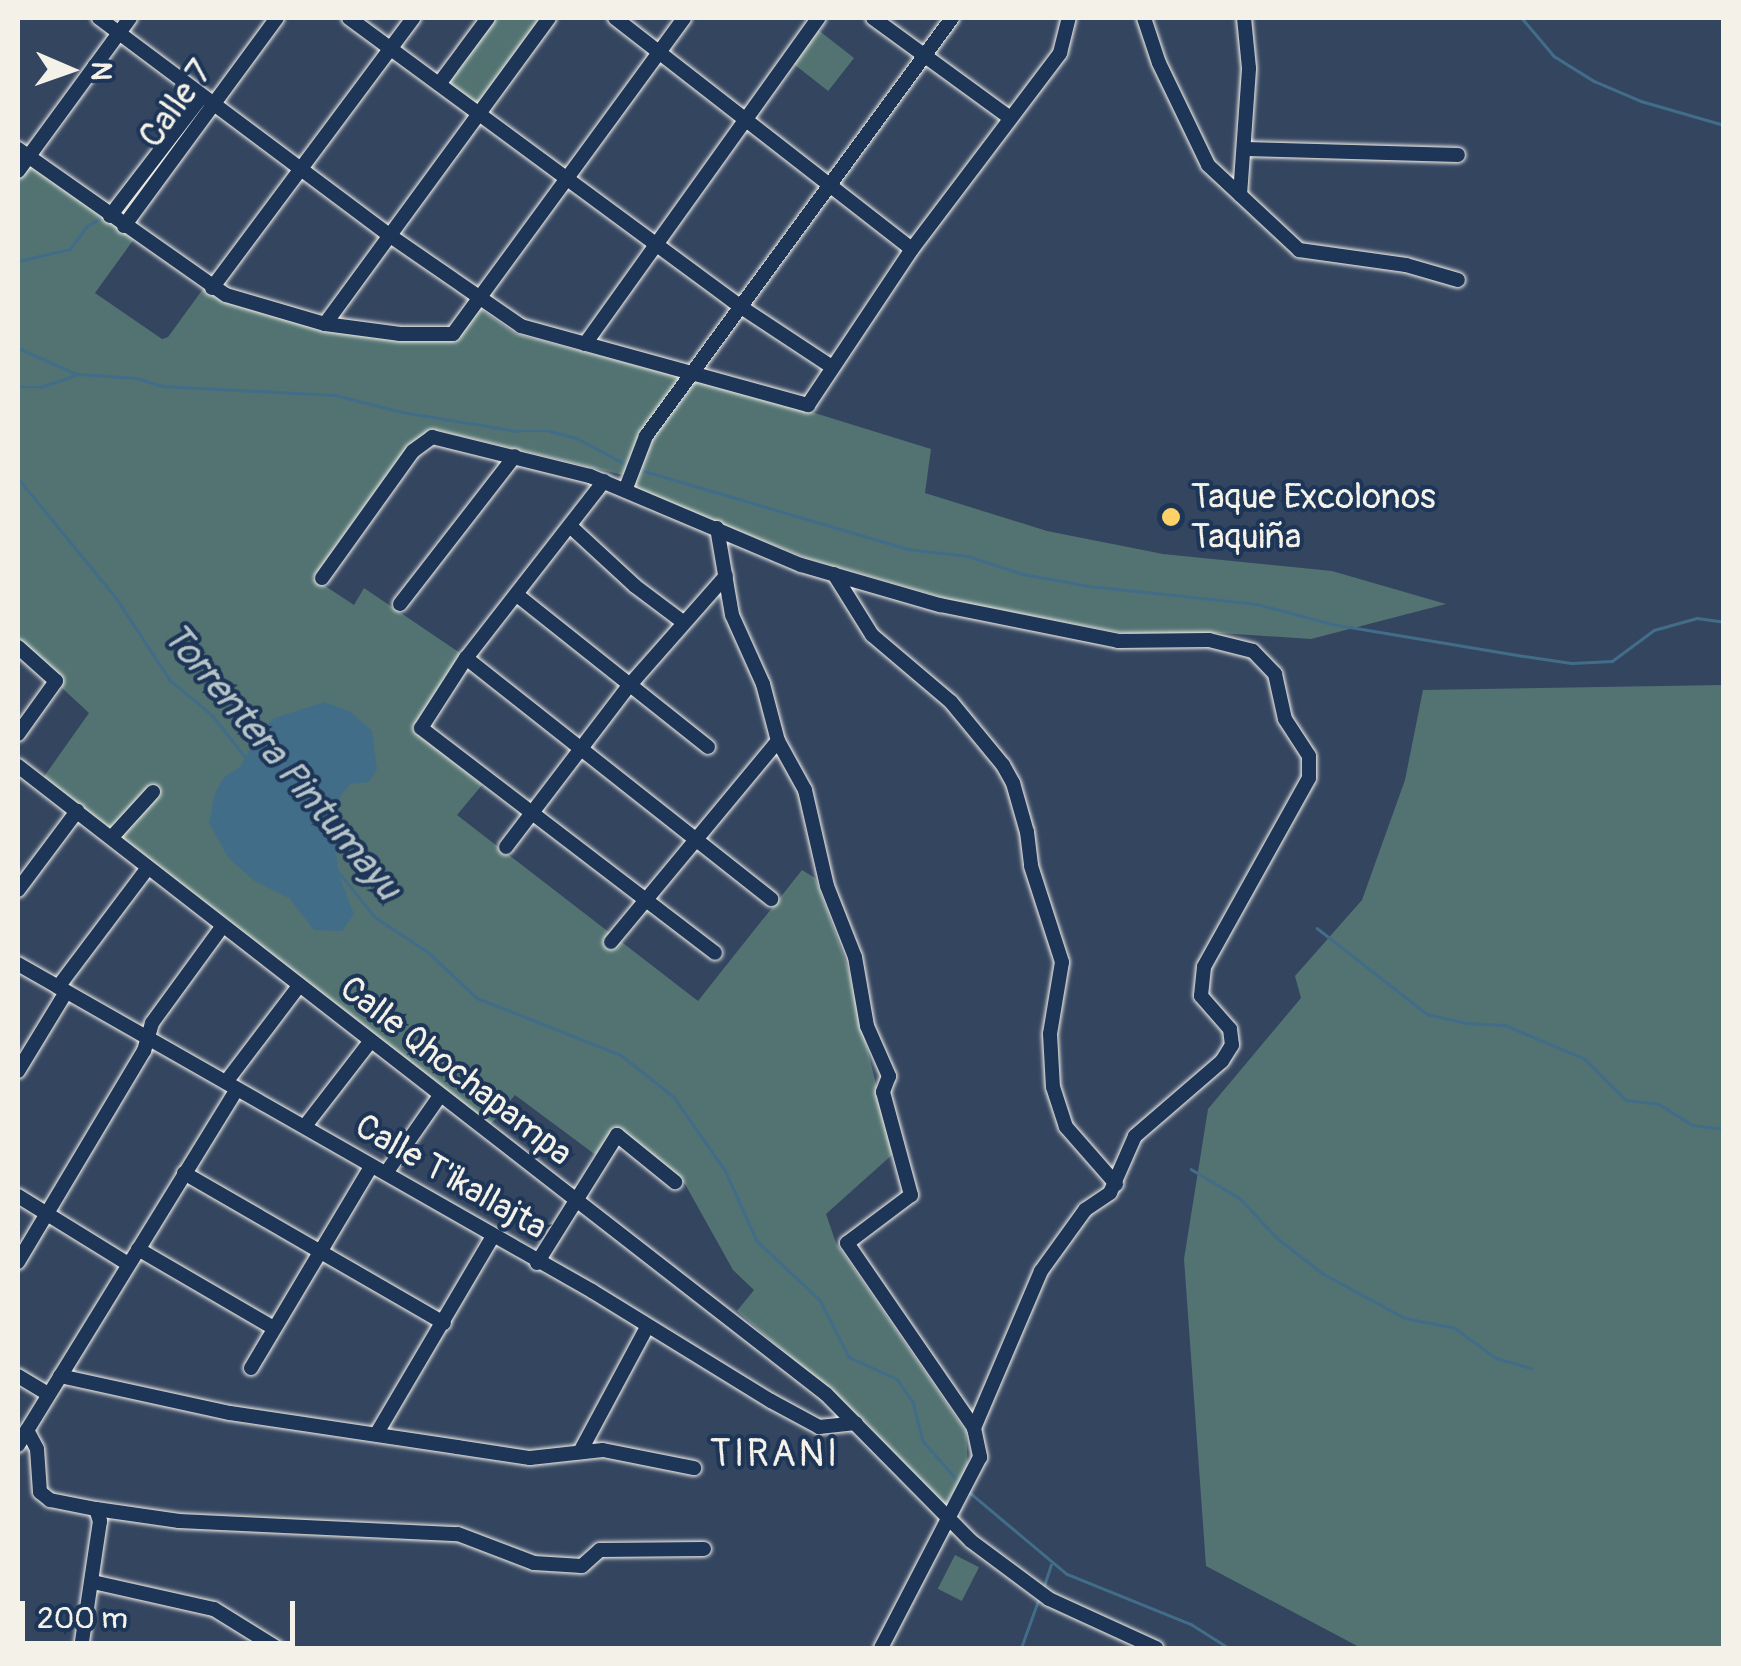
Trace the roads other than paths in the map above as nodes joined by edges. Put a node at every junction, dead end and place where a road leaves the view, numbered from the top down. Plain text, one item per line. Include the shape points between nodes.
1 (98, 18) edge
2 (130, 18) edge
3 (277, 18) edge
4 (349, 18) edge
5 (412, 18) edge
6 (488, 18) edge
7 (549, 18) edge
8 (616, 18) edge
9 (684, 18) edge
10 (818, 18) edge
11 (873, 18) edge
12 (952, 18) edge
13 (1069, 18) edge
14 (1144, 18) edge
15 (1244, 18) edge
16 (118, 32) junction
17 (390, 48) junction
18 (659, 52) junction
19 (924, 57) junction
20 (439, 84) junction
21 (208, 99) junction
22 (478, 112) junction
23 (743, 117) junction
24 (1010, 118) junction
25 (1246, 149) junction
26 (23, 153) edge
27 (1458, 156) dead end
28 (300, 169) junction
29 (18, 171) edge
30 (568, 178) junction
31 (830, 184) junction
32 (1240, 195) junction
33 (110, 216) junction
34 (124, 226) junction
35 (389, 234) junction
36 (656, 243) junction
37 (912, 249) junction
38 (1458, 280) dead end
39 (212, 288) junction
40 (482, 298) junction
41 (741, 306) junction
42 (325, 324) junction
43 (585, 344) junction
44 (832, 368) junction
45 (694, 373) junction
46 (515, 456) junction
47 (604, 481) junction
48 (626, 488) junction
49 (570, 526) junction
50 (717, 528) junction
51 (834, 574) junction
52 (726, 576) junction
53 (322, 578) dead end
54 (517, 595) junction
55 (400, 604) dead end
56 (682, 622) junction
57 (18, 647) edge
58 (466, 658) junction
59 (628, 687) junction
60 (18, 734) edge
61 (778, 741) junction
62 (708, 747) dead end
63 (579, 750) junction
64 (18, 766) edge
65 (153, 792) dead end
66 (78, 811) junction
67 (532, 814) junction
68 (112, 838) junction
69 (694, 840) junction
70 (506, 847) dead end
71 (147, 869) junction
72 (18, 890) edge
73 (772, 899) dead end
74 (644, 900) junction
75 (222, 928) junction
76 (611, 942) dead end
77 (715, 953) dead end
78 (18, 964) edge
79 (299, 986) junction
80 (62, 989) junction
81 (147, 1036) junction
82 (370, 1042) junction
83 (18, 1071) edge
84 (231, 1086) junction
85 (439, 1096) junction
86 (305, 1126) junction
87 (379, 1170) junction
88 (184, 1174) junction
89 (675, 1182) dead end
90 (1116, 1184) junction
91 (18, 1196) edge
92 (574, 1201) junction
93 (47, 1215) junction
94 (492, 1238) junction
95 (138, 1248) junction
96 (319, 1252) junction
97 (18, 1262) edge
98 (537, 1262) junction
99 (128, 1264) junction
100 (444, 1323) junction
101 (272, 1327) junction
102 (647, 1327) junction
103 (251, 1368) dead end
104 (18, 1376) edge
105 (60, 1376) junction
106 (48, 1394) junction
107 (856, 1424) junction
108 (974, 1428) junction
109 (27, 1430) junction
110 (378, 1434) junction
111 (18, 1444) edge
112 (580, 1452) junction
113 (694, 1468) dead end
114 (96, 1508) junction
115 (948, 1513) junction
116 (704, 1550) dead end
117 (92, 1582) junction
118 (81, 1648) edge
119 (276, 1648) edge
120 (881, 1648) edge
121 (1156, 1648) edge

1 - 16 street
2 - 16 street
3 - 21 street, Calle 7
4 - 17 street
5 - 17 street
6 - 20 street
7 - 22 street
8 - 18 street
9 - 18 street
10 - 23 street
11 - 19 street
12 - 19 street
13 - 24 street via 1060,54
14 - 32 street via 1208,166
15 - 25 street
16 - 21 street
16 - 26 street
17 - 20 street
17 - 28 street
18 - 23 street
18 - 30 street
19 - 24 street
19 - 31 street
20 - 22 street
21 - 28 street
21 - 33 street, Calle 7
21 - 34 street, Calle 7
22 - 30 street
22 - 35 street
23 - 31 street
23 - 36 street
24 - 37 street
25 - 27 street
25 - 32 street
26 - 29 street
26 - 33 street
28 - 35 street
28 - 39 street
30 - 36 street
30 - 40 street
31 - 37 street
31 - 41 street
32 - 38 street via 1299,250 1406,265
33 - 34 street
34 - 39 street
35 - 40 street
35 - 42 street
36 - 41 street
36 - 43 street
37 - 44 street
39 - 42 street
40 - 42 street via 453,334
40 - 43 street via 521,326
41 - 44 street
41 - 45 street
43 - 45 street
44 - 45 street via 808,405
45 - 48 street via 646,436
46 - 47 street
46 - 53 street via 432,437 418,446
46 - 55 street
47 - 48 street
47 - 49 street
48 - 50 street
49 - 54 street
49 - 56 street
50 - 51 street
50 - 52 street
51 - 90 street via 872,635 951,702 1012,783 1062,962 1050,1034 1052,1087 1066,1127
51 - 90 street via 1080,636 1141,643 1209,640 1253,651 1281,688 1285,719 1309,756 1309,778 1217,936 1200,979 1201,996 1230,1028 1232,1045 1214,1069 1135,1136
52 - 56 street via 710,600
52 - 61 street via 732,615 763,684
54 - 58 street
54 - 59 street
56 - 59 street
57 - 60 street via 56,681
58 - 63 street
58 - 67 street via 421,728
59 - 62 street
59 - 63 street
61 - 69 street
61 - 108 street via 806,790 867,1026 889,1076 883,1092 911,1195 848,1242
63 - 67 street
63 - 69 street
64 - 66 street, Calle Qhochapampa
65 - 68 street
66 - 68 street, Calle Qhochapampa
66 - 72 street
67 - 70 street
67 - 74 street
68 - 71 street, Calle Qhochapampa
69 - 73 street
69 - 74 street
71 - 75 street, Calle Qhochapampa
71 - 80 street
74 - 76 street
74 - 77 street
75 - 79 street, Calle Qhochapampa
75 - 81 street
78 - 80 street, Calle T'ikallajta
79 - 82 street, Calle Qhochapampa
79 - 84 street
80 - 81 street, Calle T'ikallajta
80 - 83 street
81 - 84 street, Calle T'ikallajta
81 - 93 street via 144,1052
82 - 85 street, Calle Qhochapampa
82 - 86 street
84 - 86 street, Calle T'ikallajta
84 - 88 street
85 - 87 street
85 - 92 street, Calle Qhochapampa
86 - 87 street, Calle T'ikallajta
87 - 94 street, Calle T'ikallajta
87 - 96 street
88 - 95 street
88 - 96 street
89 - 92 street via 617,1135
90 - 108 street via 1086,1210 1041,1271
91 - 93 street
92 - 98 street
92 - 107 street, Calle Qhochapampa via 724,1312
93 - 97 street
93 - 99 street
94 - 98 street, Calle T'ikallajta
94 - 100 street
95 - 99 street
95 - 101 street
96 - 100 street
96 - 101 street
98 - 102 street, Calle T'ikallajta
99 - 105 street
100 - 110 street
101 - 103 street
102 - 107 street, Calle T'ikallajta via 819,1427
102 - 112 street
104 - 106 street
105 - 106 street
105 - 110 street
106 - 109 street
107 - 115 street, Calle Qhochapampa
108 - 115 street via 980,1456
109 - 111 street
109 - 114 street via 37,1449 40,1492
110 - 112 street via 530,1458
112 - 113 street via 603,1450
114 - 116 street via 179,1521 458,1534 534,1563 582,1566 600,1550
114 - 117 street
115 - 120 street
115 - 121 street, Calle Qhochapampa via 1050,1600
117 - 118 street
117 - 119 street via 214,1609

